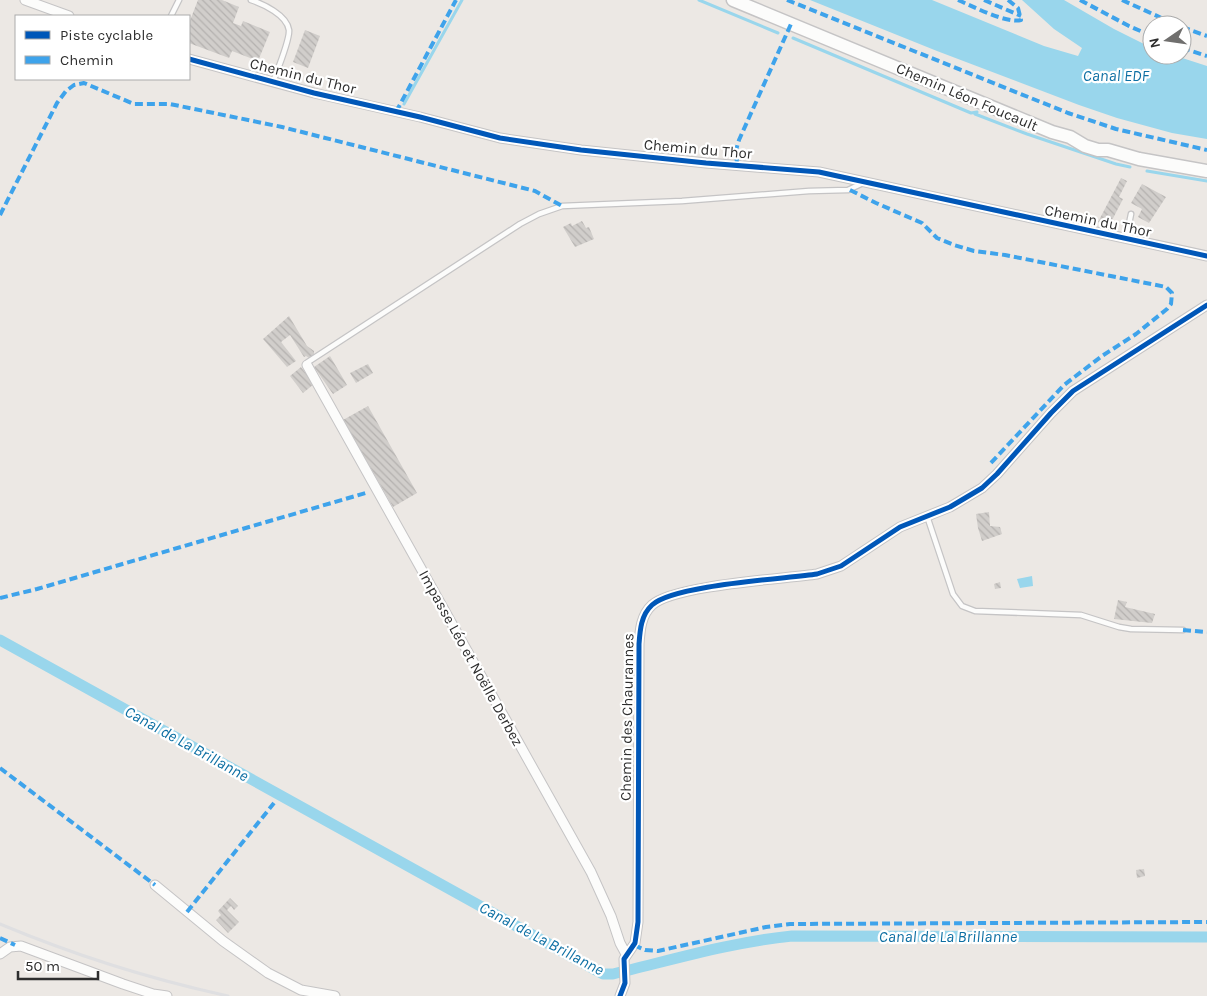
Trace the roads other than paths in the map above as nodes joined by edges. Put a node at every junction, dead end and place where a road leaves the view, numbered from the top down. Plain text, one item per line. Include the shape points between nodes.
1 (25, 0) edge
2 (179, 0) edge
3 (251, 0) edge
4 (733, 0) edge
5 (66, 15) edge
6 (172, 15) edge
7 (190, 59) edge
8 (273, 82) junction
9 (1207, 171) edge
10 (864, 183) junction
11 (1131, 214) dead end
12 (1125, 240) junction
13 (1207, 256) edge
14 (1207, 305) edge
15 (307, 365) joint
16 (927, 516) junction
17 (1183, 630) dead end
18 (155, 886) dead end
19 (0, 954) edge
20 (626, 954) junction
21 (152, 995) edge
22 (168, 996) edge
23 (335, 996) edge
24 (620, 996) edge

1 - 5 street
2 - 6 lane
3 - 8 lane via 269,8 288,26 289,35
4 - 9 main road, Chemin Léon Foucault via 1043,129 1070,137 1092,149
7 - 8 street, Chemin du Thor
8 - 10 street, Chemin du Thor via 540,145 819,172
10 - 12 street, Chemin du Thor
10 - 15 lane via 845,190 562,206 520,224
11 - 12 lane
12 - 13 street, Chemin du Thor
14 - 16 street, Chemin des Chaurannes via 1080,386 982,488
15 - 20 street, Impasse Léo et Noëlle Derbez via 591,872
16 - 17 lane via 953,594 966,608 986,612 1082,616 1131,629
16 - 20 street, Chemin des Chaurannes via 900,527 833,570 678,594 657,601 646,612 639,644 638,922 635,943
18 - 23 street via 223,942 268,973 301,990
19 - 21 street via 10,947 22,946
20 - 24 street, Chemin des Chaurannes via 623,968 625,983
21 - 22 street

